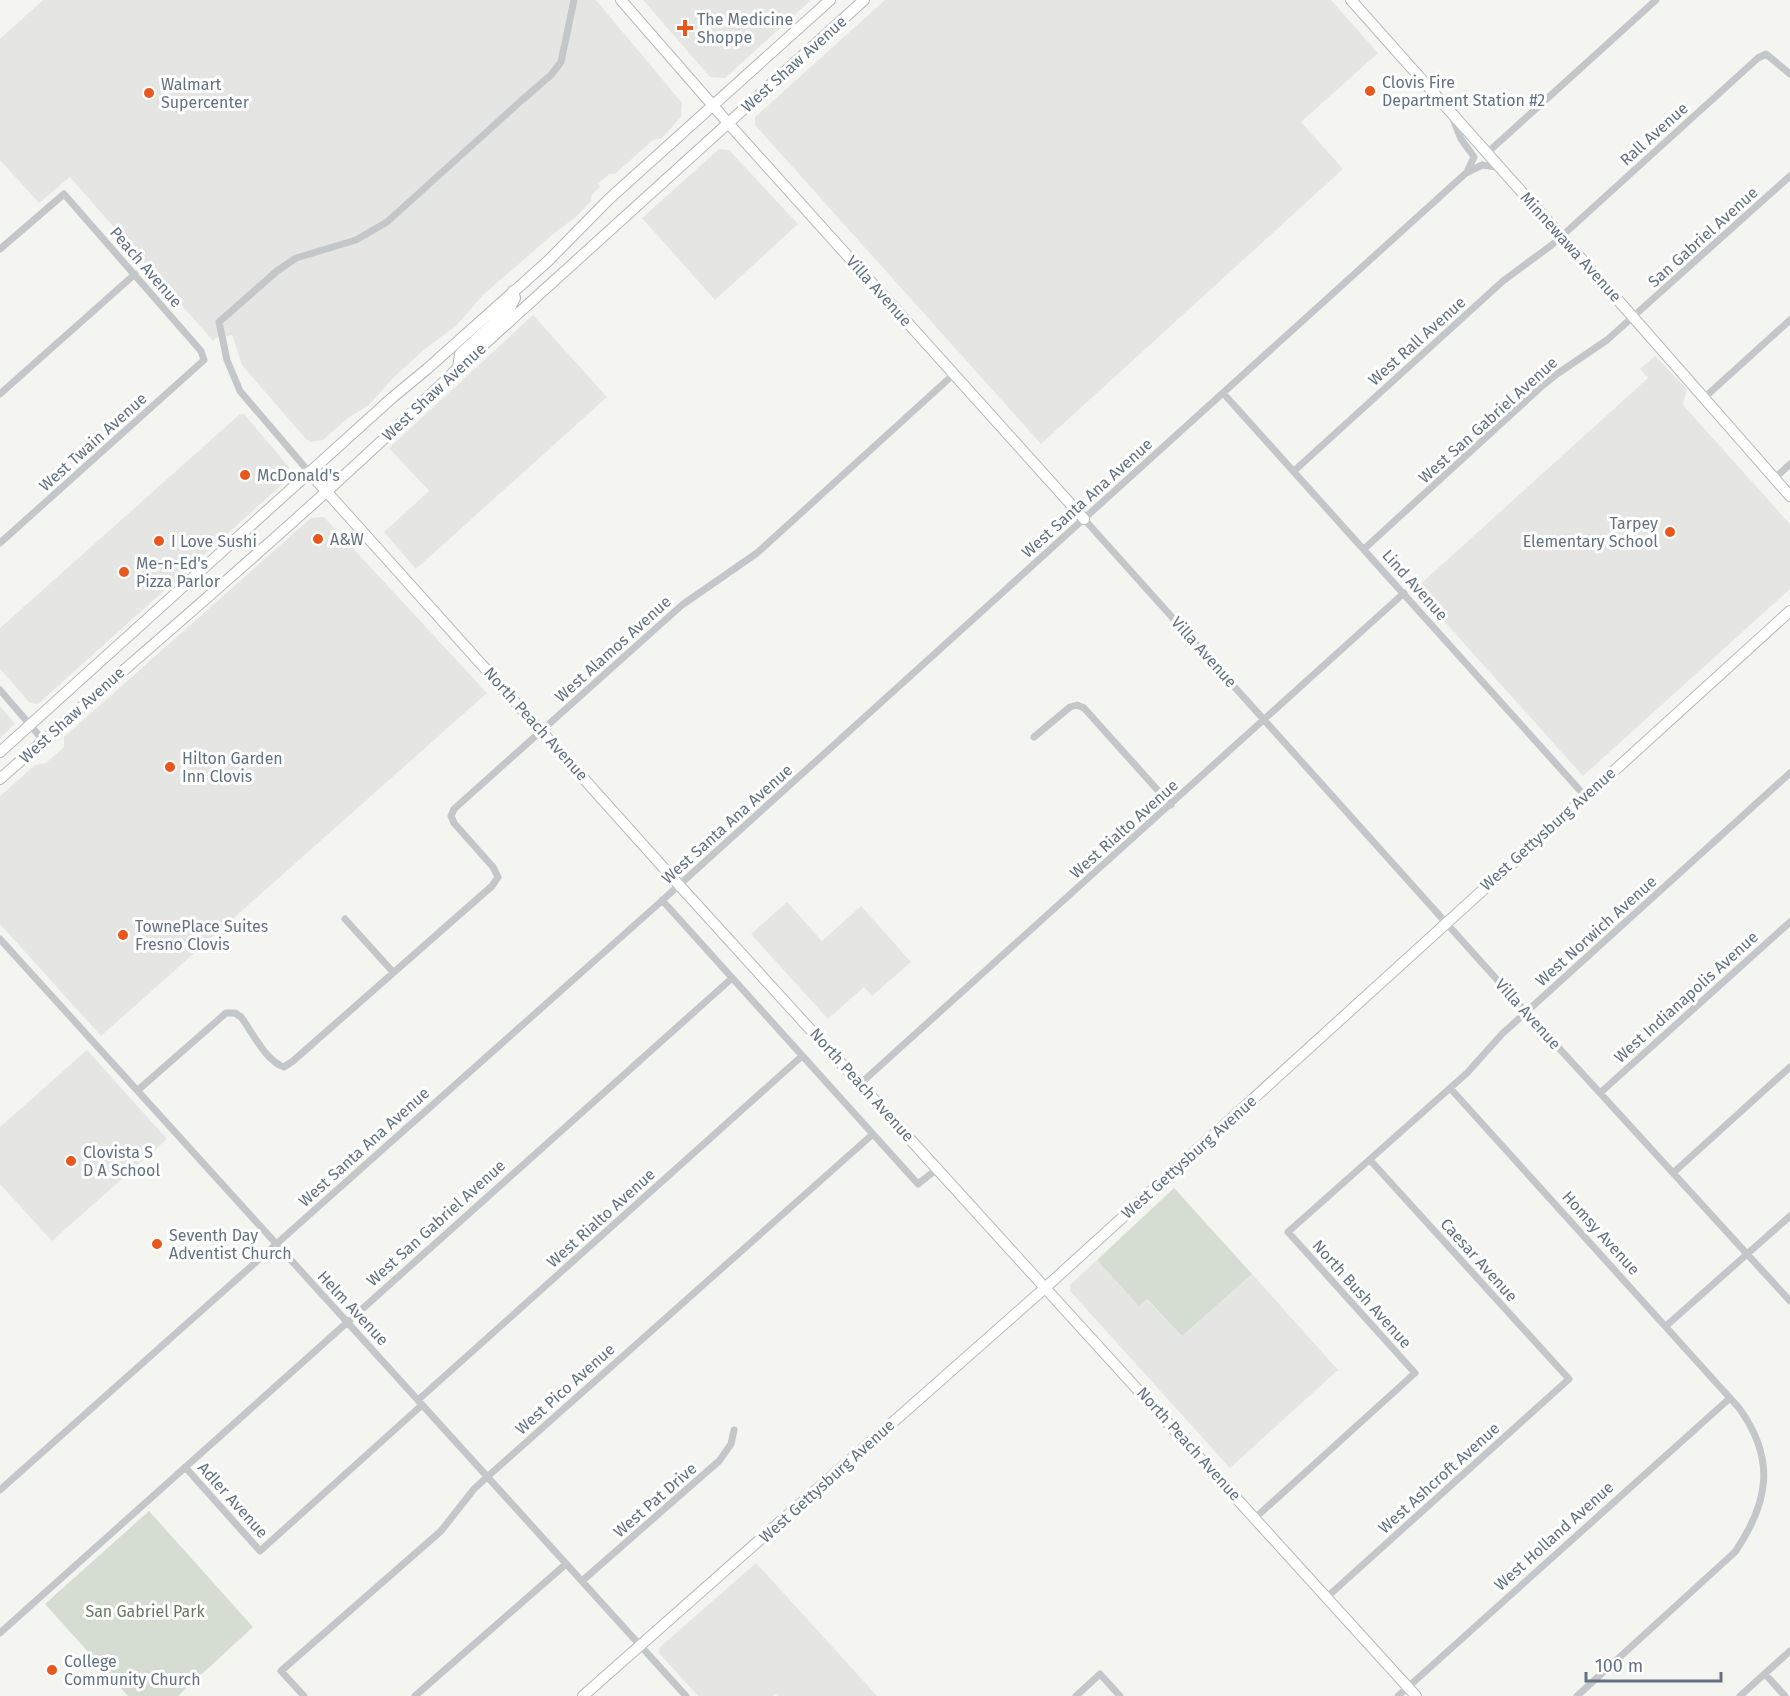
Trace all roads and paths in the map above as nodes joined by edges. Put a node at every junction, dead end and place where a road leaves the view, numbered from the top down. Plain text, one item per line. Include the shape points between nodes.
1 (574, 0) edge
2 (621, 0) edge
3 (830, 0) edge
4 (864, 0) edge
5 (1351, 0) edge
6 (1656, 0) edge
7 (855, 5) edge
8 (1790, 74) edge
9 (712, 105) junction
10 (1450, 111) junction
11 (729, 124) junction
12 (1487, 153) junction
13 (1500, 167) junction
14 (1467, 173) junction
15 (1790, 176) edge
16 (1561, 236) junction
17 (0, 248) edge
18 (135, 274) junction
19 (513, 291) junction
20 (1634, 317) junction
21 (1790, 320) edge
22 (204, 360) joint
23 (458, 368) junction
24 (954, 374) junction
25 (1223, 393) junction
26 (0, 394) edge
27 (1704, 398) junction
28 (1790, 464) edge
29 (1294, 471) junction
30 (309, 472) junction
31 (1774, 478) junction
32 (326, 492) junction
33 (1790, 496) edge
34 (1084, 519) junction
35 (0, 543) edge
36 (1364, 549) junction
37 (1404, 593) junction
38 (1790, 611) edge
39 (0, 690) edge
40 (1264, 720) junction
41 (30, 725) junction
42 (542, 731) junction
43 (1034, 737) dead end
44 (43, 740) junction
45 (0, 752) edge
46 (1790, 773) edge
47 (0, 779) edge
48 (1585, 796) junction
49 (1171, 805) junction
50 (679, 885) junction
51 (662, 900) junction
52 (345, 919) dead end
53 (1790, 921) edge
54 (1446, 922) junction
55 (0, 939) edge
56 (393, 972) junction
57 (731, 979) junction
58 (1526, 1012) junction
59 (802, 1056) junction
60 (1790, 1067) edge
61 (861, 1083) junction
62 (1450, 1088) junction
63 (138, 1090) junction
64 (1600, 1093) junction
65 (873, 1134) junction
66 (1370, 1160) junction
67 (937, 1169) junction
68 (1673, 1173) junction
69 (1790, 1216) edge
70 (1288, 1232) joint
71 (275, 1245) junction
72 (1747, 1254) junction
73 (1046, 1287) junction
74 (1790, 1301) edge
75 (347, 1321) junction
76 (1666, 1326) junction
77 (1569, 1379) joint
78 (1730, 1398) junction
79 (420, 1403) junction
80 (734, 1430) dead end
81 (185, 1467) junction
82 (487, 1477) junction
83 (0, 1490) edge
84 (1256, 1518) junction
85 (260, 1551) joint
86 (566, 1564) junction
87 (582, 1581) junction
88 (1328, 1597) junction
89 (0, 1633) edge
90 (640, 1645) junction
91 (1790, 1651) edge
92 (1765, 1674) junction
93 (1408, 1687) junction
94 (304, 1696) edge
95 (415, 1696) edge
96 (582, 1696) edge
97 (686, 1696) edge
98 (1076, 1696) edge
99 (1120, 1696) edge
100 (1398, 1696) edge
101 (1416, 1696) edge
102 (1577, 1696) edge
103 (1740, 1696) edge
104 (1785, 1696) edge

1 - 30 street via 562,57 551,75 387,222 356,240 296,258 219,322 227,360 240,391
2 - 9 main road, Villa Avenue
3 - 9 main road, West Shaw Avenue
4 - 7 main road, West Shaw Avenue
5 - 10 main road, Minnewawa Avenue
6 - 12 street
7 - 11 main road, West Shaw Avenue
8 - 16 street, Rall Avenue via 1766,54 1758,58
9 - 11 main road, Villa Avenue
9 - 19 main road, West Shaw Avenue
10 - 12 main road, Minnewawa Avenue
10 - 14 street via 1461,139 1474,157
11 - 23 main road, West Shaw Avenue
11 - 24 main road, Villa Avenue
12 - 13 main road, Minnewawa Avenue
13 - 14 street, West Santa Ana Avenue via 1482,165
13 - 16 main road, Minnewawa Avenue
14 - 25 street, West Santa Ana Avenue
15 - 20 street, San Gabriel Avenue
16 - 20 main road, Minnewawa Avenue
16 - 29 street, West Rall Avenue via 1503,281
17 - 18 street, Peach Avenue via 64,194
18 - 22 street, Peach Avenue via 201,351
18 - 26 street
19 - 23 main road via 515,298 510,308 460,354
19 - 30 main road, West Shaw Avenue
20 - 27 main road, Minnewawa Avenue
20 - 36 street, West San Gabriel Avenue via 1542,386
21 - 27 street
22 - 35 street, West Twain Avenue
23 - 32 main road, West Shaw Avenue
24 - 34 main road, Villa Avenue
24 - 42 street, West Alamos Avenue via 752,558 682,605
25 - 29 street, Lind Avenue
25 - 34 street, West Santa Ana Avenue
27 - 31 main road, Minnewawa Avenue
28 - 31 street
29 - 36 street, Lind Avenue
30 - 32 main road, North Peach Avenue
30 - 41 main road, West Shaw Avenue
31 - 33 main road, Minnewawa Avenue
32 - 42 main road, North Peach Avenue
32 - 44 main road, West Shaw Avenue
34 - 40 street, Villa Avenue
34 - 50 street, West Santa Ana Avenue
36 - 37 street, Lind Avenue
37 - 40 street, West Rialto Avenue
37 - 48 street, Lind Avenue
38 - 48 main road, West Gettysburg Avenue
39 - 41 street
40 - 49 street, West Rialto Avenue
40 - 54 street, Villa Avenue
41 - 44 street
41 - 45 main road, West Shaw Avenue
42 - 50 main road, North Peach Avenue
42 - 56 street, West Alamos Avenue via 454,809 451,816 498,877
43 - 49 street via 1070,706 1084,708
44 - 47 main road, West Shaw Avenue
46 - 58 street, West Norwich Avenue
48 - 54 main road, West Gettysburg Avenue
49 - 61 street, West Rialto Avenue
50 - 51 street, West Santa Ana Avenue
50 - 61 main road, North Peach Avenue
51 - 57 street
51 - 71 street, West Santa Ana Avenue
52 - 56 street
53 - 64 street, West Indianapolis Avenue
54 - 58 street, Villa Avenue
54 - 73 main road, West Gettysburg Avenue
55 - 63 street, Helm Avenue
56 - 63 street, West Alamos Avenue via 284,1067 270,1058 241,1017 226,1013
57 - 59 street
57 - 75 street, West San Gabriel Avenue
58 - 62 street, West Norwich Avenue
58 - 64 street, Villa Avenue
59 - 65 street
59 - 79 street, West Rialto Avenue
60 - 68 street
61 - 67 main road, North Peach Avenue
62 - 66 street, West Norwich Avenue
62 - 76 street, Homsy Avenue
63 - 71 street, Helm Avenue
64 - 68 street, Villa Avenue
65 - 67 street via 918,1184
65 - 82 street, West Pico Avenue
66 - 70 street, West Norwich Avenue
66 - 77 street, Caesar Avenue
67 - 73 main road, North Peach Avenue
68 - 72 street, Villa Avenue
69 - 72 street
70 - 84 street, North Bush Avenue via 1415,1373
71 - 75 street, Helm Avenue
71 - 83 street, West Santa Ana Avenue
72 - 74 street, Villa Avenue
72 - 76 street
73 - 84 main road, North Peach Avenue
73 - 90 main road, West Gettysburg Avenue
75 - 79 street, Helm Avenue
75 - 81 street, West San Gabriel Avenue
76 - 78 street, Homsy Avenue
77 - 88 street, West Ashcroft Avenue
78 - 93 street, West Holland Avenue
78 - 102 street, Homsy Avenue via 1748,1420 1760,1447 1764,1473 1761,1501 1751,1529 1718,1569
79 - 82 street, Helm Avenue
79 - 85 street, West Rialto Avenue
80 - 87 street, West Pat Drive via 731,1444 719,1461
81 - 85 street, Adler Avenue
81 - 89 street, West San Gabriel Avenue
82 - 86 street, Helm Avenue
82 - 94 street, West Pico Avenue via 441,1532 281,1671
84 - 88 main road, North Peach Avenue
86 - 87 street, Helm Avenue
86 - 95 street
87 - 90 street, Helm Avenue
88 - 93 main road, North Peach Avenue
90 - 96 main road, West Gettysburg Avenue
90 - 97 street, Helm Avenue
91 - 92 street
92 - 103 street
92 - 104 street
93 - 100 street, West Holland Avenue
93 - 101 main road, North Peach Avenue
98 - 99 street via 1100,1674

